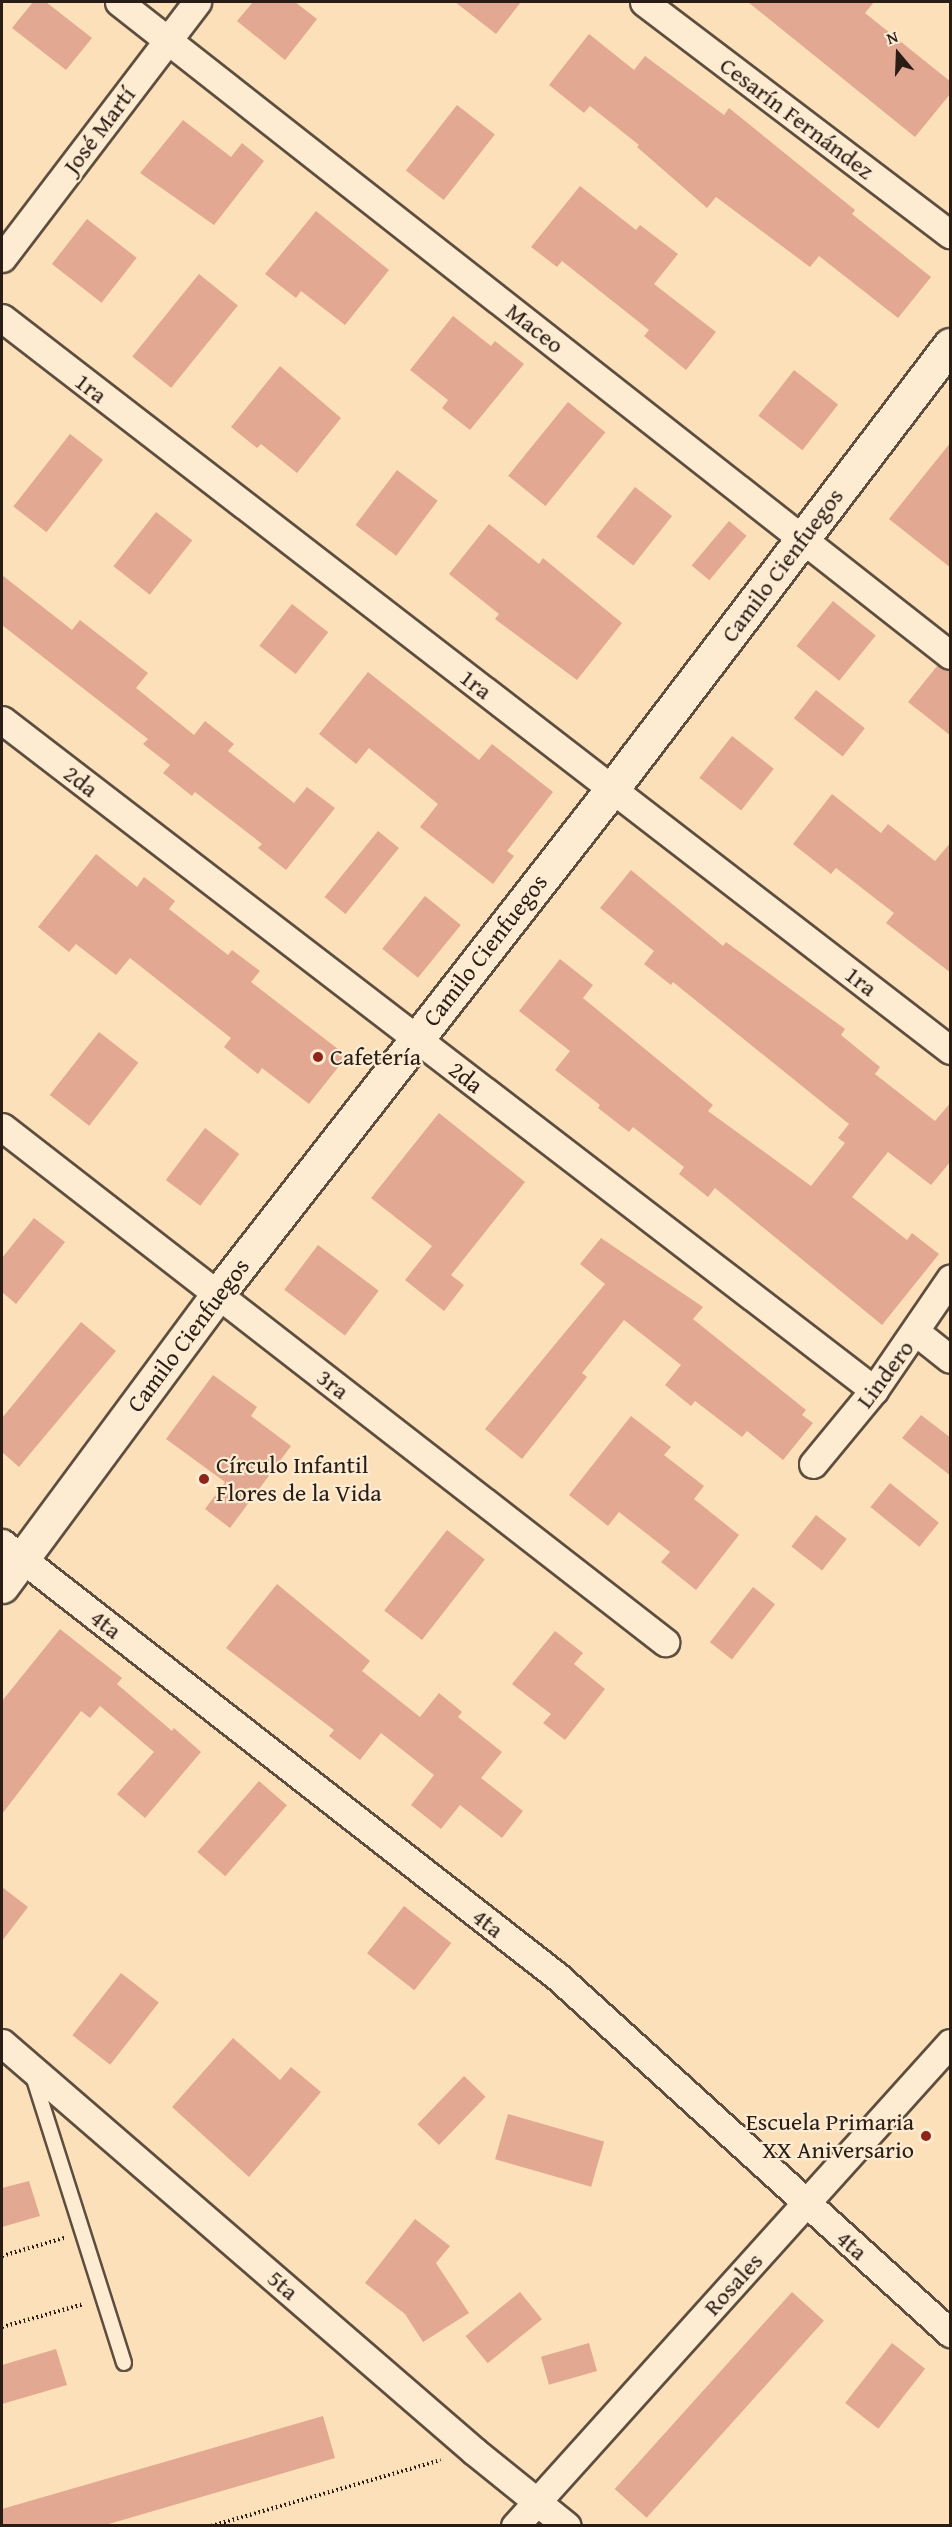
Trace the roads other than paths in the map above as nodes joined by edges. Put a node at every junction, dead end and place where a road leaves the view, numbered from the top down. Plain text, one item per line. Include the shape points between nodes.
1 (119, 2) edge
2 (196, 2) edge
3 (644, 2) edge
4 (167, 39) junction
5 (951, 234) edge
6 (2, 258) edge
7 (2, 318) edge
8 (951, 345) edge
9 (802, 538) junction
10 (951, 655) edge
11 (2, 720) edge
12 (612, 789) junction
13 (416, 1038) junction
14 (951, 1050) edge
15 (2, 1127) edge
16 (951, 1279) edge
17 (217, 1295) junction
18 (916, 1332) junction
19 (951, 1359) edge
20 (874, 1390) junction
21 (813, 1464) dead end
22 (12, 1551) edge
23 (2, 1586) edge
24 (664, 1642) dead end
25 (2, 2043) edge
26 (951, 2043) edge
27 (30, 2066) junction
28 (806, 2203) junction
29 (951, 2333) edge
30 (124, 2363) dead end
31 (536, 2501) junction
32 (515, 2526) edge
33 (567, 2526) edge

1 - 4 street, Maceo
2 - 4 street, José Martí
3 - 5 street, Cesarín Fernández
4 - 6 street, José Martí
4 - 9 street, Maceo
7 - 12 street, 1ra
8 - 9 street, Camilo Cienfuegos
9 - 10 street, Maceo
9 - 12 street, Camilo Cienfuegos
11 - 13 street, 2da
12 - 13 street, Camilo Cienfuegos
12 - 14 street, 1ra
13 - 17 street, Camilo Cienfuegos
13 - 20 street, 2da
15 - 17 street, 3ra
16 - 18 street, Lindero
17 - 22 street, Camilo Cienfuegos
17 - 24 street, 3ra
18 - 19 street
18 - 20 street, Lindero
20 - 21 street, Lindero
22 - 23 street, Camilo Cienfuegos
22 - 28 street, 4ta via 558,1977
25 - 27 street, 5ta
26 - 28 street, Rosales
27 - 30 lane
27 - 31 street, 5ta
28 - 29 street, 4ta
28 - 31 street, Rosales
31 - 32 street, Rosales
31 - 33 street, 5ta

